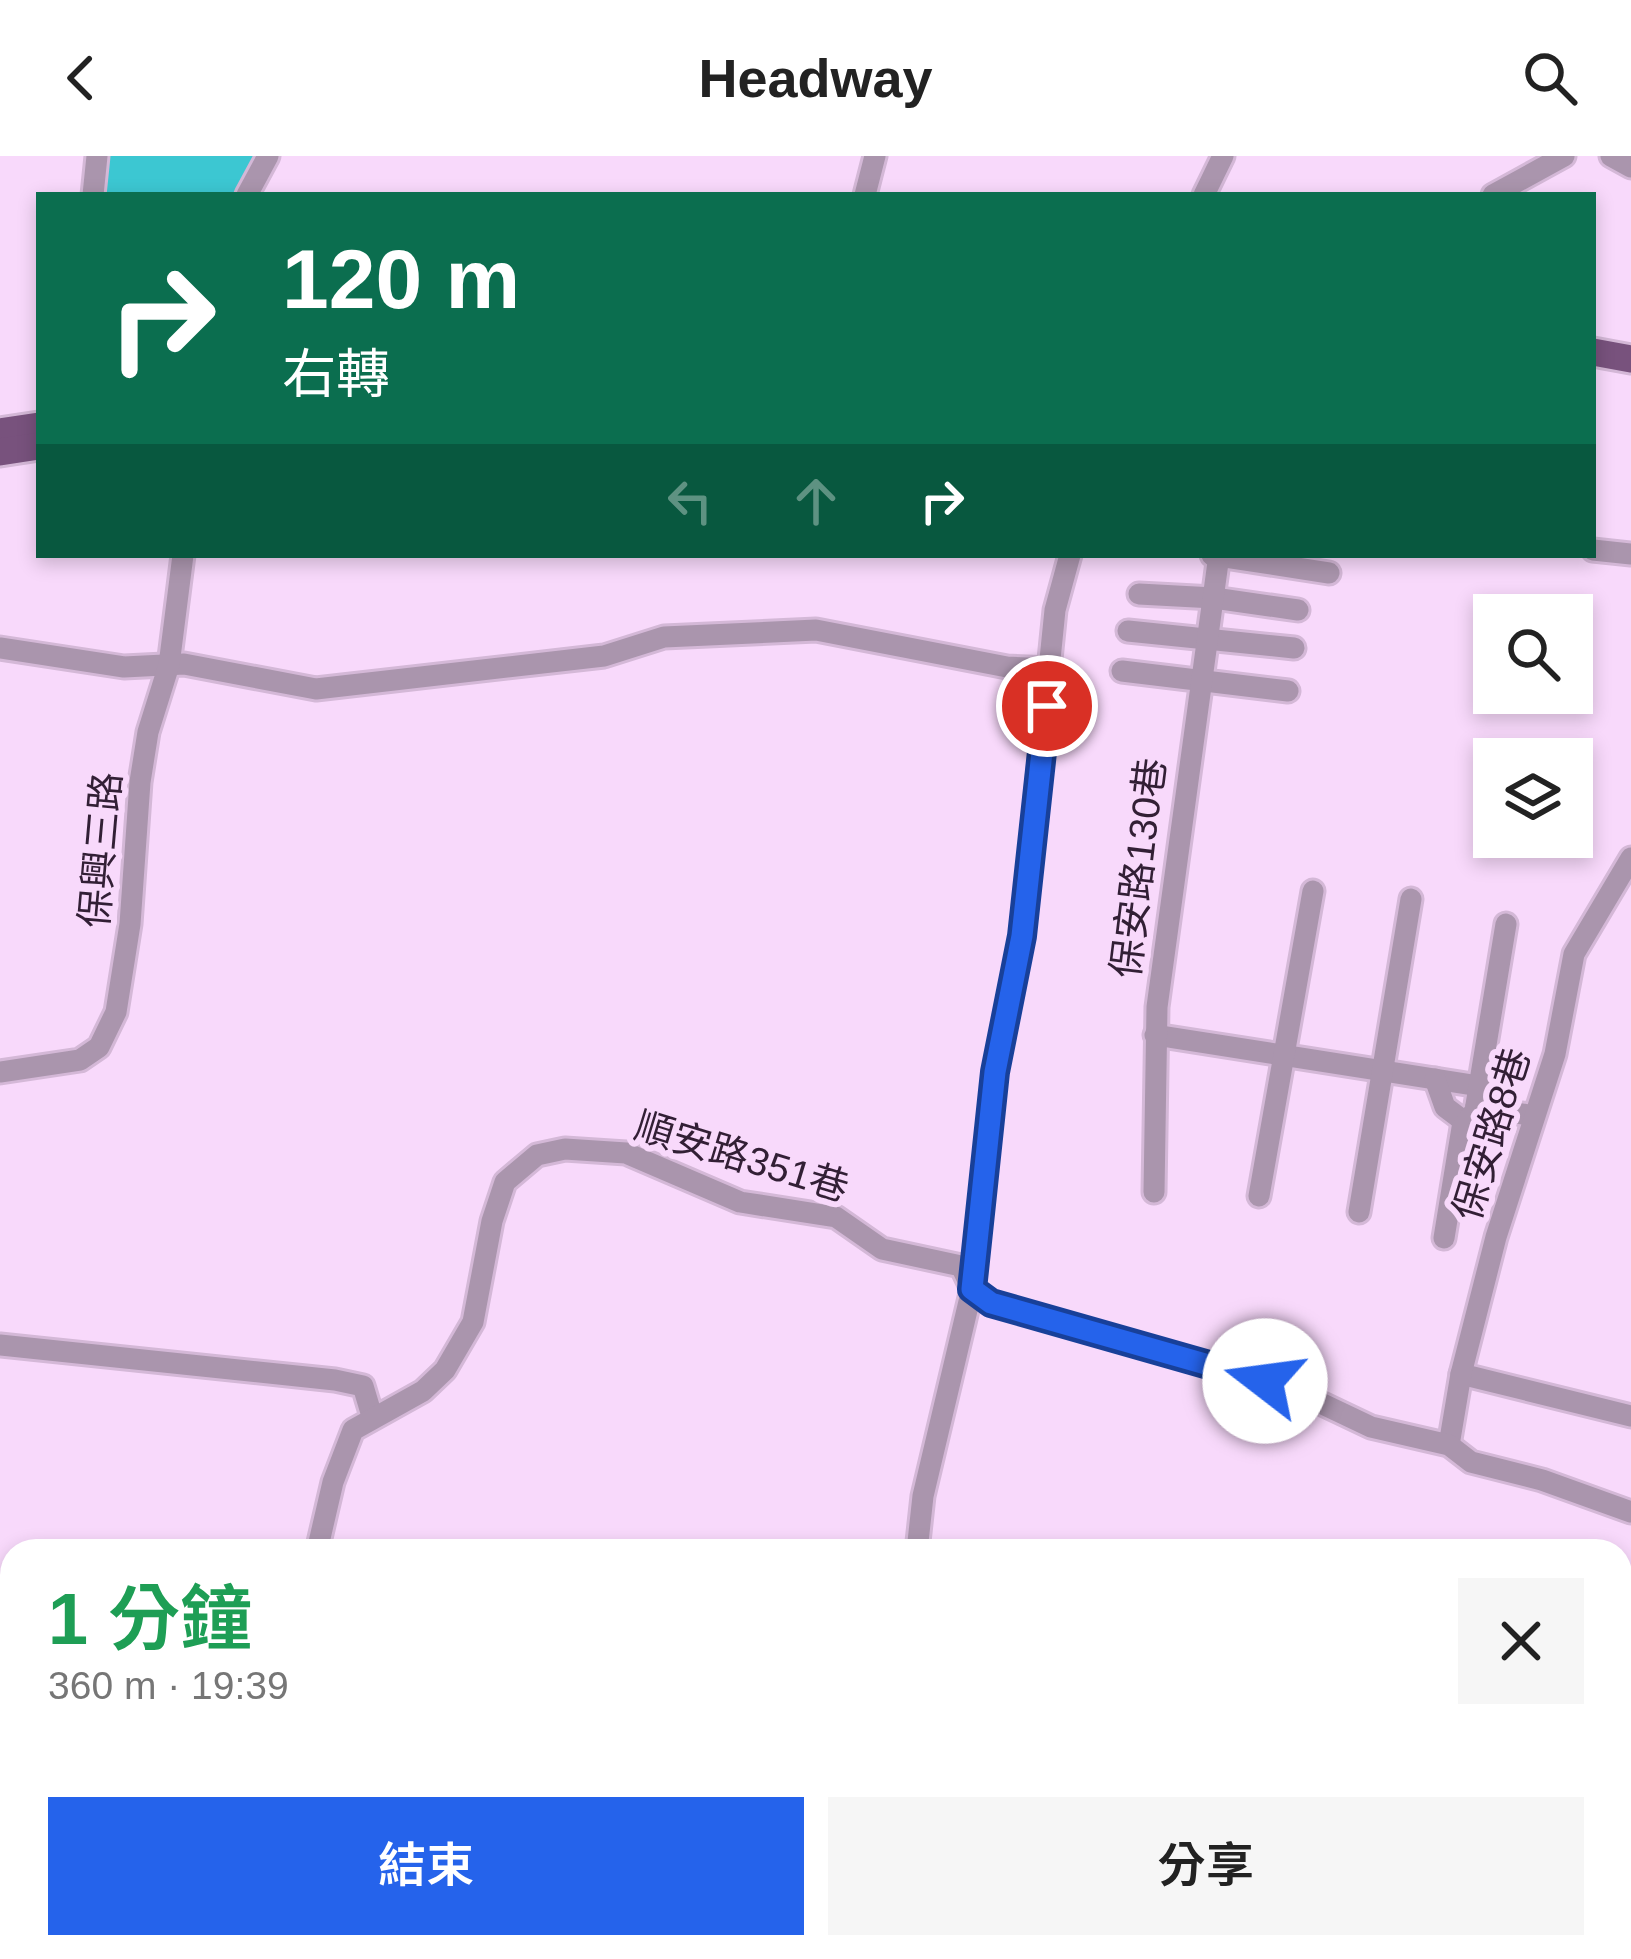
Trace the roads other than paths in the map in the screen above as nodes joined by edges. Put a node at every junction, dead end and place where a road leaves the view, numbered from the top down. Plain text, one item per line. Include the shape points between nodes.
1 (97, 156) edge
2 (268, 156) edge
3 (875, 156) edge
4 (1223, 156) edge
5 (1564, 156) edge
6 (1611, 156) edge
7 (1631, 167) edge
8 (93, 192) edge
9 (249, 192) edge
10 (866, 192) edge
11 (1205, 192) edge
12 (1498, 192) edge
13 (1596, 353) edge
14 (1631, 359) edge
15 (1596, 370) edge
16 (1631, 376) edge
17 (36, 427) edge
18 (0, 433) edge
19 (36, 446) edge
20 (0, 452) edge
21 (1596, 550) edge
22 (1631, 554) edge
23 (183, 558) edge
24 (1069, 558) edge
25 (1216, 558) edge
26 (1235, 558) edge
27 (1329, 573) dead end
28 (1139, 593) dead end
29 (1214, 598) junction
30 (1298, 610) dead end
31 (1128, 631) dead end
32 (1206, 638) junction
33 (0, 648) edge
34 (1294, 648) dead end
35 (169, 665) junction
36 (1051, 669) junction
37 (1122, 671) dead end
38 (1199, 678) junction
39 (1288, 691) dead end
40 (1631, 858) edge
41 (1313, 891) dead end
42 (1411, 899) dead end
43 (1506, 924) dead end
44 (1155, 1035) junction
45 (1284, 1054) junction
46 (1382, 1070) junction
47 (0, 1072) edge
48 (1435, 1079) junction
49 (1473, 1104) junction
50 (1534, 1116) junction
51 (1154, 1192) dead end
52 (1259, 1196) dead end
53 (1359, 1212) dead end
54 (1444, 1238) dead end
55 (972, 1289) junction
56 (0, 1345) edge
57 (1461, 1374) junction
58 (372, 1416) junction
59 (1631, 1416) edge
60 (1449, 1445) junction
61 (1631, 1512) edge
62 (319, 1539) edge
63 (918, 1539) edge

1 - 8 street
2 - 9 street
3 - 10 street
4 - 11 street
5 - 12 street
6 - 7 street
13 - 14 main road
15 - 16 main road
17 - 18 main road
19 - 20 main road
21 - 22 street
23 - 35 street, 保興三路
24 - 36 street
25 - 29 street, 保安路130巷
26 - 27 street
28 - 29 street
29 - 30 street
29 - 32 street, 保安路130巷
31 - 32 street
32 - 34 street
32 - 38 street, 保安路130巷
33 - 35 street via 124,667
35 - 36 street via 334,688 604,656 664,637 816,629
35 - 47 street, 保興三路 via 142,766 125,967 108,1032 80,1060
36 - 55 street
37 - 38 street
38 - 39 street
38 - 44 street, 保安路130巷
40 - 50 street, 保安路8巷 via 1574,954 1556,1054
41 - 45 street
42 - 46 street
43 - 49 street
44 - 45 street
44 - 51 street, 保安路130巷
45 - 46 street
45 - 52 street
46 - 48 street
46 - 53 street
48 - 49 street
48 - 49 street via 1444,1107
49 - 50 street
49 - 54 street
50 - 57 street, 保安路8巷
55 - 58 street, 順安路351巷 via 961,1266 882,1249 836,1217 740,1202 626,1153 548,1151 505,1182 473,1322 445,1370 401,1405
55 - 60 street, 順安路351巷 via 991,1303 1289,1388 1370,1427
55 - 63 street
56 - 58 street via 335,1380 363,1386
57 - 59 street
57 - 60 street, 保安路8巷
58 - 62 street, 順安路351巷 via 353,1430
60 - 61 street, 順安路351巷 via 1471,1462

